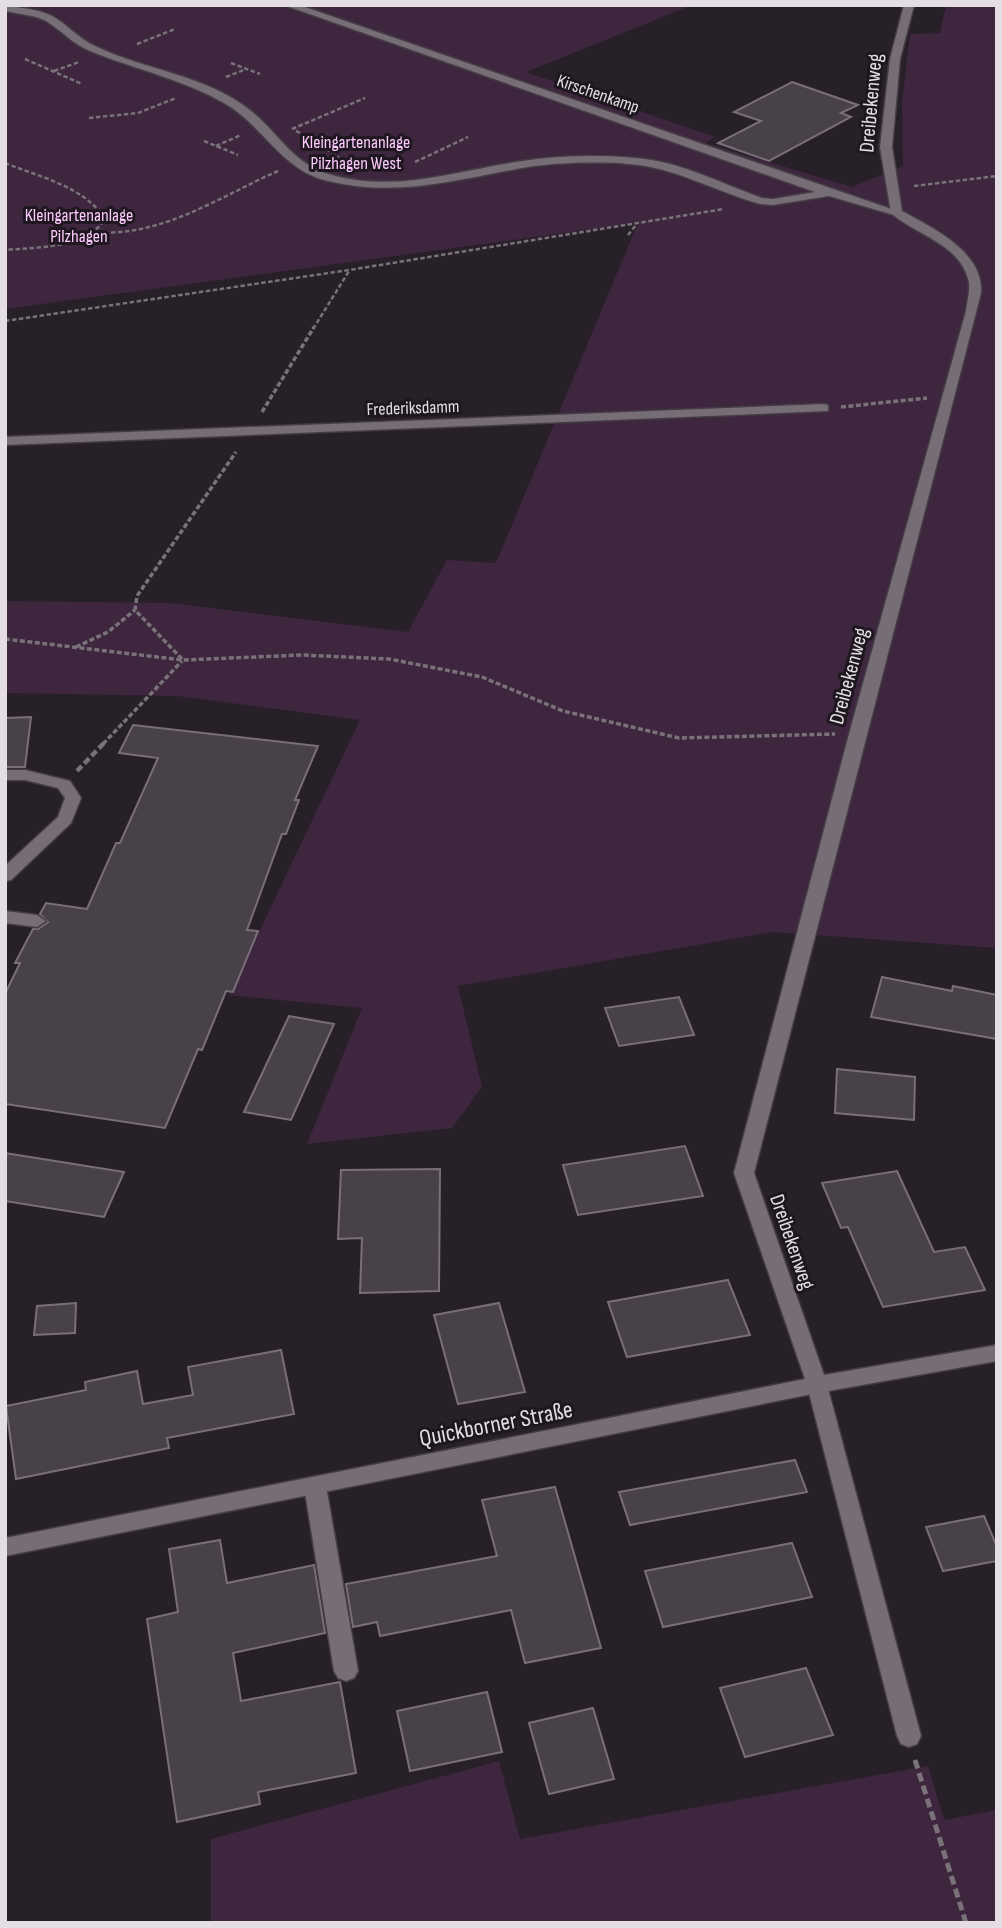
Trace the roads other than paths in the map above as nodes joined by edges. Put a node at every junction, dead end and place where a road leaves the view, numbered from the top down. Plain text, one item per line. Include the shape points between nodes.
1 (289, 5) edge
2 (909, 5) edge
3 (5, 8) edge
4 (829, 193) junction
5 (897, 213) junction
6 (823, 408) road end
7 (5, 441) edge
8 (5, 775) edge
9 (5, 876) edge
10 (5, 917) edge
11 (37, 921) dead end
12 (997, 1353) edge
13 (817, 1385) junction
14 (315, 1486) junction
15 (5, 1547) edge
16 (346, 1671) dead end
17 (909, 1736) road end

1 - 4 street, Kirschenkamp
2 - 5 street, Dreibekenweg via 895,59 886,147
3 - 4 street via 47,17 90,48 227,100 247,113 296,164 328,178 391,187 531,163 626,160 661,165 773,202
4 - 5 street, Kirschenkamp
5 - 13 street, Dreibekenweg via 945,242 966,265 975,284 972,311 856,734 744,1173
6 - 7 street, Frederiksdamm
8 - 9 street via 64,784 73,798 65,819
10 - 11 street
12 - 13 street, Quickborner Straße
13 - 14 street, Quickborner Straße
13 - 17 street, Dreibekenweg
14 - 15 street, Quickborner Straße
14 - 16 street

